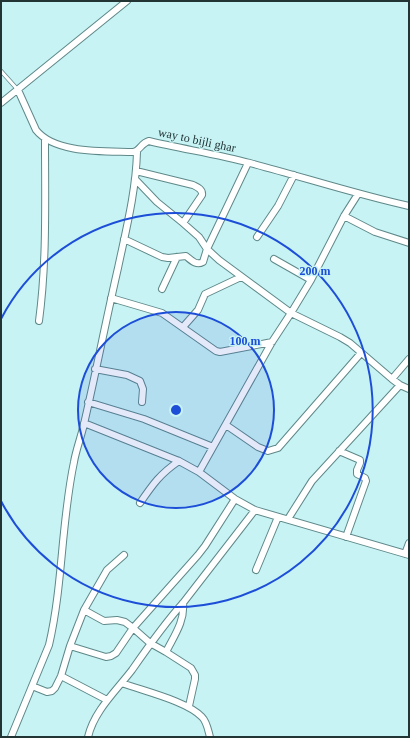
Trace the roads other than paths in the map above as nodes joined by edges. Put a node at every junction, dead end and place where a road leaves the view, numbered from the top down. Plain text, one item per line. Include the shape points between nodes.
1 (127, 1) edge
2 (1, 71) edge
3 (18, 90) junction
4 (1, 103) edge
5 (45, 140) junction
6 (137, 152) junction
7 (248, 163) junction
8 (136, 171) junction
9 (294, 175) junction
10 (135, 179) junction
11 (358, 194) junction
12 (409, 204) edge
13 (344, 216) junction
14 (183, 222) junction
15 (256, 237) dead end
16 (124, 239) junction
17 (409, 243) edge
18 (207, 249) junction
19 (177, 257) junction
20 (274, 259) dead end
21 (241, 277) junction
22 (311, 280) junction
23 (162, 290) dead end
24 (111, 298) junction
25 (291, 313) junction
26 (39, 321) dead end
27 (183, 327) junction
28 (272, 342) junction
29 (362, 353) junction
30 (409, 359) edge
31 (95, 369) junction
32 (392, 379) junction
33 (400, 385) junction
34 (409, 389) edge
35 (88, 402) junction
36 (142, 402) dead end
37 (84, 423) junction
38 (226, 425) junction
39 (213, 447) junction
40 (339, 451) junction
41 (179, 461) junction
42 (199, 472) junction
43 (235, 499) junction
44 (140, 503) dead end
45 (255, 510) junction
46 (278, 517) junction
47 (288, 520) junction
48 (346, 537) junction
49 (409, 543) edge
50 (407, 554) edge
51 (124, 555) dead end
52 (256, 570) dead end
53 (183, 603) junction
54 (84, 610) junction
55 (133, 628) junction
56 (150, 644) junction
57 (70, 646) junction
58 (166, 652) junction
59 (61, 676) junction
60 (122, 683) junction
61 (32, 686) junction
62 (107, 700) junction
63 (188, 706) junction
64 (11, 737) edge
65 (88, 737) edge
66 (210, 737) edge

1 - 3 street
2 - 3 lane
3 - 4 street
3 - 5 street via 36,130
5 - 6 street via 86,151
5 - 26 street via 44,246
6 - 7 street, way to bijli ghar via 149,141
6 - 8 street
7 - 9 street, way to bijli ghar
7 - 18 street
8 - 10 street
8 - 14 street via 193,185 201,190 202,195
9 - 11 street, way to bijli ghar
9 - 15 street via 278,206
10 - 14 street via 156,202
10 - 16 street
11 - 12 street, way to bijli ghar
11 - 13 street
13 - 17 street via 375,232
13 - 22 street
14 - 18 street
16 - 19 street via 162,257
16 - 24 street
18 - 19 street via 200,264 186,256
18 - 21 street
19 - 23 street
20 - 22 street
21 - 25 street
21 - 27 street via 205,294 198,310
22 - 25 street
24 - 27 street via 155,310
24 - 31 street
25 - 28 street
25 - 29 street via 340,337
27 - 28 street via 220,352
28 - 38 street
29 - 32 street
29 - 38 street via 278,448 268,451 258,447
30 - 32 street
31 - 35 street
31 - 36 street via 127,375 140,381 143,388
32 - 33 street
33 - 34 street
33 - 40 street
35 - 37 street
35 - 39 street via 144,419
37 - 41 street
37 - 61 street via 74,462 67,507 52,632
38 - 39 street
39 - 42 street
40 - 47 street via 312,481
40 - 48 street via 360,460 357,474 366,481
41 - 42 street
41 - 44 street via 159,477
42 - 43 street
43 - 45 street
43 - 55 street via 205,546
45 - 46 street
45 - 53 street
46 - 47 street
46 - 52 street
47 - 48 street
48 - 50 street
49 - 50 street
51 - 54 street via 107,570
53 - 56 street
53 - 58 street via 183,619
54 - 55 street via 102,620 121,621
54 - 57 street
55 - 56 street
55 - 57 street via 116,653 111,656 106,657
56 - 58 street
56 - 60 street
57 - 59 street
58 - 63 street via 191,668 195,675
59 - 61 street via 52,691 47,692
59 - 62 street
60 - 62 street
60 - 63 street
61 - 64 street
62 - 65 street via 92,723
63 - 66 street via 205,721

